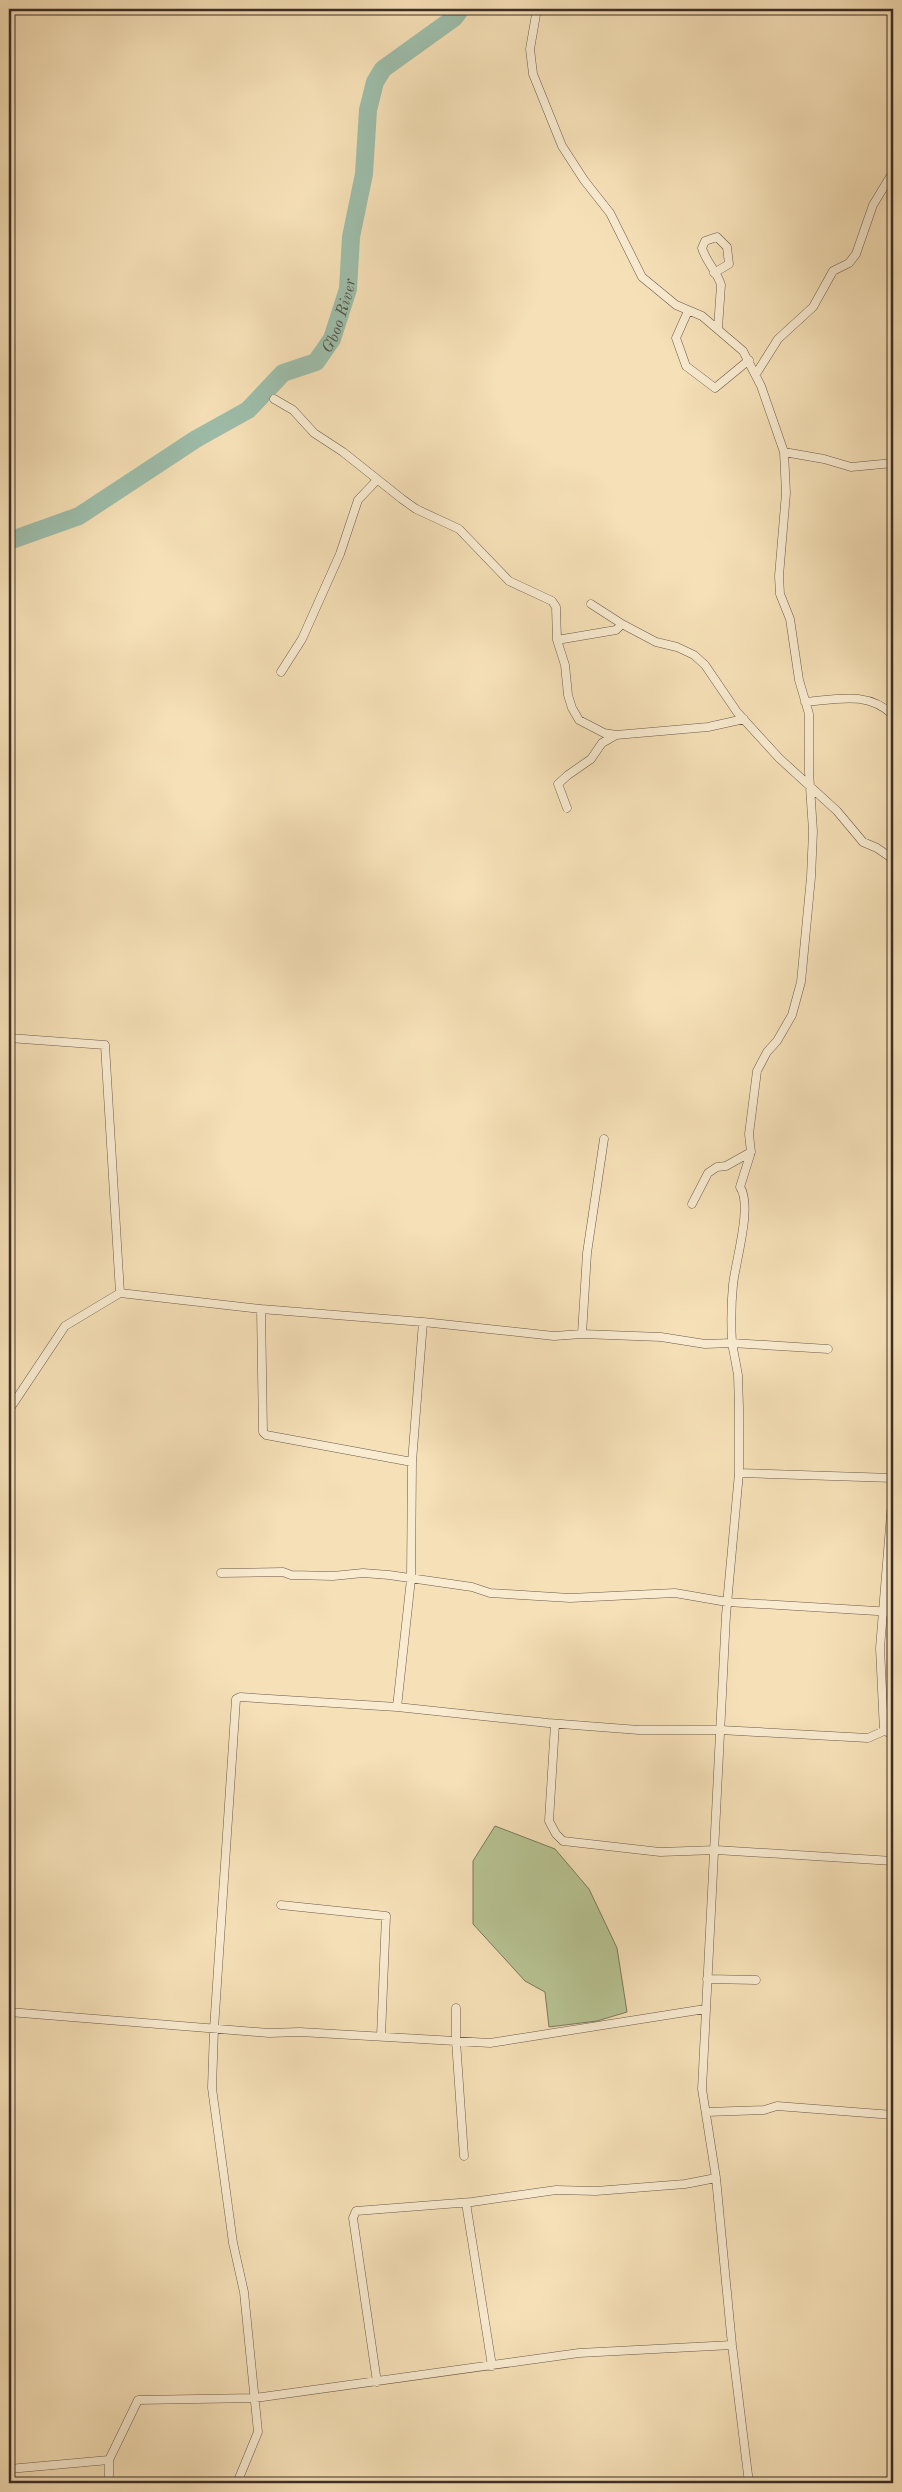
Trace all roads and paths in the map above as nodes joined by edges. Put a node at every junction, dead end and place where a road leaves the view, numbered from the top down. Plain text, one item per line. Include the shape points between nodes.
1 (537, 9) edge
2 (893, 172) edge
3 (714, 273) junction
4 (688, 311) junction
5 (718, 328) junction
6 (749, 360) junction
7 (756, 374) junction
8 (274, 399) dead end
9 (784, 452) junction
10 (893, 463) edge
11 (378, 480) junction
12 (591, 604) dead end
13 (622, 624) junction
14 (558, 640) junction
15 (281, 672) dead end
16 (805, 702) junction
17 (893, 715) edge
18 (744, 719) junction
19 (616, 735) junction
20 (811, 790) junction
21 (567, 808) dead end
22 (893, 864) edge
23 (9, 1038) edge
24 (604, 1139) dead end
25 (751, 1152) junction
26 (692, 1204) dead end
27 (120, 1293) junction
28 (261, 1310) junction
29 (422, 1322) junction
30 (582, 1334) junction
31 (732, 1343) junction
32 (828, 1348) dead end
33 (9, 1410) edge
34 (412, 1462) junction
35 (739, 1473) junction
36 (893, 1478) edge
37 (893, 1490) edge
38 (221, 1573) dead end
39 (412, 1579) junction
40 (727, 1602) junction
41 (883, 1611) junction
42 (893, 1612) edge
43 (397, 1706) junction
44 (555, 1724) junction
45 (720, 1730) junction
46 (884, 1731) junction
47 (893, 1734) edge
48 (716, 1850) junction
49 (893, 1861) edge
50 (282, 1905) dead end
51 (707, 1979) junction
52 (756, 1980) dead end
53 (456, 2008) dead end
54 (705, 2009) junction
55 (9, 2012) edge
56 (214, 2028) junction
57 (381, 2036) junction
58 (456, 2040) junction
59 (707, 2112) junction
60 (893, 2115) edge
61 (464, 2156) dead end
62 (716, 2178) junction
63 (466, 2203) junction
64 (732, 2344) junction
65 (492, 2366) junction
66 (377, 2382) junction
67 (255, 2398) junction
68 (109, 2460) junction
69 (9, 2469) edge
70 (109, 2483) edge
71 (238, 2483) edge
72 (749, 2483) edge

1 - 4 street via 530,48 532,74 562,146 610,213 642,276
2 - 7 street via 873,205 856,254 849,263 833,270 813,307 778,339
3 - 3 street via 730,264 727,247 717,237 705,241 702,248
3 - 5 street via 721,285
4 - 5 street via 702,316
4 - 6 street via 676,338 686,366 714,388
5 - 6 street
6 - 7 street
7 - 9 street
8 - 11 street via 293,410 314,433
9 - 10 street via 850,467
9 - 16 street via 786,493 780,594 790,619
11 - 14 street via 416,509 459,529 509,580 552,601 556,607
11 - 15 street via 358,500 340,554 314,613
12 - 13 street
13 - 14 street via 616,630
13 - 18 street via 656,642 694,655
14 - 19 street via 568,695 579,720 604,733
16 - 17 street via 861,698 877,702
16 - 20 street via 809,714
18 - 19 street via 708,727
18 - 20 street
19 - 21 street via 602,743 591,759 558,784
20 - 22 street via 837,812 862,842 890,857
20 - 25 street via 811,877 801,982 792,1015 757,1071 749,1134
23 - 27 street via 105,1045
24 - 30 street via 587,1254
25 - 26 street via 708,1173
25 - 31 street via 740,1187 744,1194 744,1225 733,1286
27 - 28 street
27 - 33 street via 65,1326
28 - 29 street
28 - 34 street via 263,1432
29 - 30 street via 554,1336
29 - 34 street
30 - 31 street via 661,1337 705,1344
31 - 32 street
31 - 35 street via 739,1392
34 - 39 street
35 - 36 street
35 - 40 street
37 - 41 street
38 - 39 street via 283,1572 333,1576 363,1573
39 - 40 street via 472,1587 490,1593 570,1598 675,1593
39 - 43 street
40 - 41 street
40 - 45 street
41 - 42 street
41 - 46 street via 880,1648
43 - 44 street
43 - 56 street via 236,1699
44 - 45 street via 639,1730
44 - 48 street via 549,1821 563,1840 660,1852
45 - 46 street via 868,1738
45 - 48 street
46 - 47 street
48 - 49 street
48 - 51 street
50 - 57 street via 386,1916
51 - 52 street
51 - 54 street
53 - 58 street
54 - 58 street via 490,2042
54 - 59 street via 702,2089
55 - 56 street
56 - 57 street
56 - 67 street via 212,2088 233,2243 244,2292
57 - 58 street
58 - 61 street
59 - 60 street via 764,2110 777,2106
59 - 62 street
62 - 63 street via 685,2184 606,2190 556,2190
62 - 64 street
63 - 65 street
63 - 66 street via 356,2211 354,2214
64 - 65 street via 579,2354
64 - 72 street
65 - 66 street
66 - 67 street
67 - 68 street via 138,2400
67 - 71 street via 258,2432
68 - 69 street
68 - 70 street

